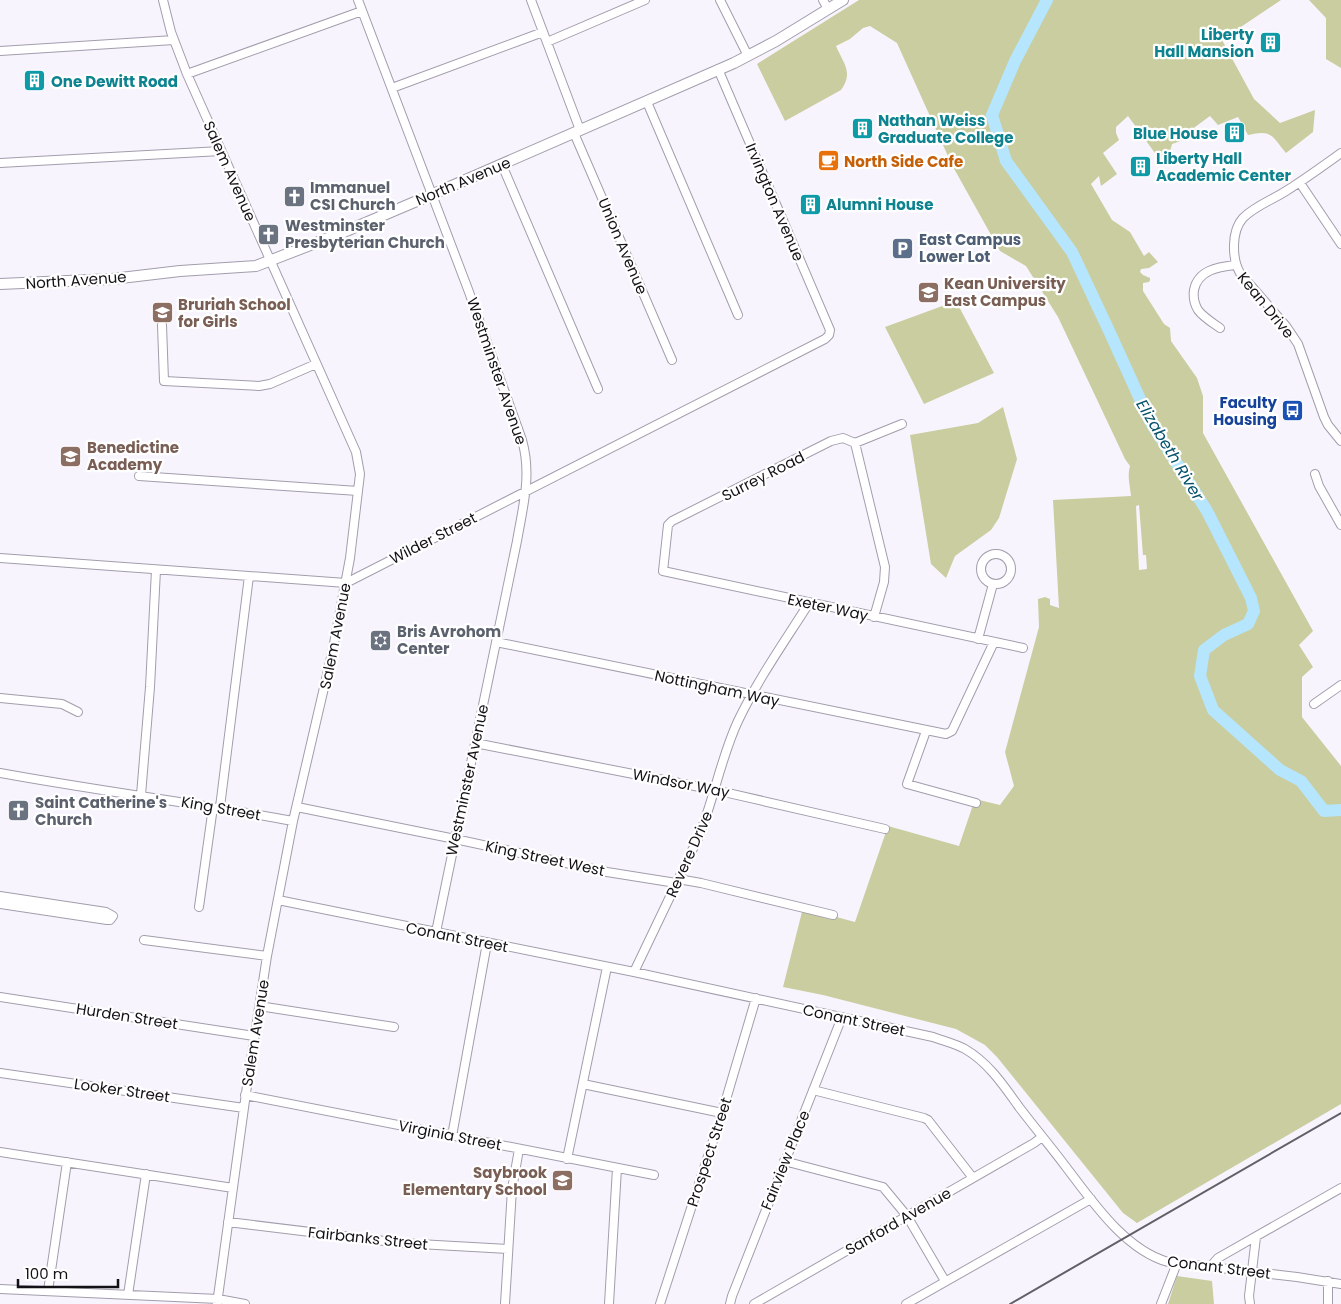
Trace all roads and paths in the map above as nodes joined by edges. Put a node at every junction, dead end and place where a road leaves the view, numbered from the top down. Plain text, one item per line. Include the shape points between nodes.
1 (163, 0) edge
2 (358, 0) edge
3 (531, 0) edge
4 (645, 0) edge
5 (720, 0) edge
6 (843, 0) edge
7 (826, 5) edge
8 (362, 11) junction
9 (543, 32) junction
10 (174, 40) junction
11 (547, 42) junction
12 (0, 50) edge
13 (748, 56) junction
14 (718, 69) junction
15 (187, 74) junction
16 (392, 88) junction
17 (647, 102) junction
18 (577, 132) junction
19 (221, 151) junction
20 (1341, 153) edge
21 (0, 163) edge
22 (502, 165) junction
23 (1300, 182) junction
24 (431, 195) junction
25 (1341, 244) edge
26 (270, 260) junction
27 (1235, 265) junction
28 (0, 284) edge
29 (738, 315) dead end
30 (162, 325) dead end
31 (1220, 328) dead end
32 (829, 335) joint
33 (672, 360) dead end
34 (316, 364) junction
35 (598, 389) dead end
36 (902, 424) dead end
37 (1341, 441) edge
38 (855, 443) junction
39 (1315, 474) dead end
40 (139, 476) dead end
41 (358, 491) junction
42 (526, 491) junction
43 (1341, 524) edge
44 (0, 558) edge
45 (156, 570) junction
46 (663, 571) joint
47 (249, 576) junction
48 (346, 583) junction
49 (993, 584) junction
50 (809, 602) junction
51 (874, 616) junction
52 (978, 639) junction
53 (496, 642) junction
54 (994, 642) junction
55 (1023, 648) dead end
56 (1341, 685) edge
57 (752, 695) junction
58 (0, 698) edge
59 (1314, 704) dead end
60 (78, 712) dead end
61 (926, 731) junction
62 (475, 743) junction
63 (0, 773) edge
64 (715, 790) junction
65 (141, 795) junction
66 (976, 803) dead end
67 (217, 807) junction
68 (297, 807) junction
69 (293, 821) junction
70 (885, 829) dead end
71 (455, 839) junction
72 (677, 881) junction
73 (0, 896) edge
74 (278, 900) junction
75 (13, 902) junction
76 (0, 904) edge
77 (200, 907) dead end
78 (63, 910) junction
79 (833, 915) dead end
80 (436, 932) junction
81 (144, 940) dead end
82 (487, 942) junction
83 (267, 956) junction
84 (607, 967) junction
85 (634, 972) junction
86 (0, 997) edge
87 (756, 998) junction
88 (259, 1006) junction
89 (842, 1017) junction
90 (394, 1027) dead end
91 (254, 1036) junction
92 (0, 1073) edge
93 (583, 1084) junction
94 (813, 1090) junction
95 (245, 1095) junction
96 (244, 1108) junction
97 (722, 1113) junction
98 (452, 1136) junction
99 (1042, 1137) junction
100 (519, 1149) junction
101 (0, 1152) edge
102 (567, 1159) junction
103 (784, 1161) junction
104 (67, 1162) junction
105 (617, 1168) junction
106 (146, 1174) junction
107 (654, 1175) dead end
108 (973, 1178) junction
109 (233, 1188) junction
110 (1341, 1188) edge
111 (1091, 1199) junction
112 (906, 1216) junction
113 (228, 1222) junction
114 (1256, 1237) junction
115 (508, 1248) junction
116 (1177, 1263) junction
117 (1210, 1267) junction
118 (1252, 1272) junction
119 (1328, 1281) junction
120 (945, 1282) junction
121 (1341, 1284) edge
122 (0, 1289) edge
123 (48, 1291) junction
124 (115, 1294) junction
125 (128, 1295) junction
126 (218, 1302) edge
127 (114, 1304) edge
128 (245, 1304) edge
129 (505, 1304) edge
130 (609, 1304) edge
131 (660, 1304) edge
132 (730, 1304) edge
133 (754, 1304) edge
134 (906, 1304) edge
135 (1161, 1304) edge
136 (1250, 1304) edge
137 (1328, 1304) edge

1 - 10 street, Salem Avenue
2 - 8 street, Westminster Avenue
3 - 9 street, Union Avenue
4 - 11 street
5 - 13 street
6 - 7 main road, North Avenue
7 - 13 main road, North Avenue
8 - 15 street
8 - 16 street, Westminster Avenue
9 - 11 street, Union Avenue
9 - 16 street
10 - 12 street
10 - 15 street, Salem Avenue
11 - 18 street, Union Avenue
13 - 14 main road, North Avenue
14 - 17 main road, North Avenue
14 - 32 street, Irvington Avenue via 830,330
15 - 19 street, Salem Avenue
16 - 24 street, Westminster Avenue
17 - 18 main road, North Avenue
17 - 29 street
18 - 22 main road, North Avenue
18 - 33 street, Union Avenue
19 - 21 street
19 - 26 street, Salem Avenue
20 - 23 street, Kean Drive
22 - 24 main road, North Avenue
22 - 35 street
23 - 25 street
23 - 27 street, Kean Drive via 1242,219 1234,242
24 - 26 main road, North Avenue
24 - 42 street, Westminster Avenue via 522,440 526,454
26 - 28 main road, North Avenue via 256,266 112,279
26 - 34 street, Salem Avenue
27 - 31 street via 1201,275 1194,289 1194,300 1199,310
27 - 37 street, Kean Drive via 1298,344 1324,417
30 - 34 street via 164,381 259,386
32 - 42 street, Wilder Street
34 - 41 street, Salem Avenue via 356,452 360,474
36 - 38 street, Surrey Road
38 - 46 street, Surrey Road via 843,438 831,441 672,521 668,525
38 - 51 street via 885,567
39 - 43 street
40 - 41 street
41 - 48 street, Salem Avenue
42 - 48 street, Wilder Street
42 - 53 street, Westminster Avenue
44 - 45 street
45 - 47 street
45 - 65 street
46 - 50 street, Exeter Way
47 - 48 street
47 - 67 street
48 - 68 street, Salem Avenue
49 - 49 street via 1007,580 1011,571 1009,562 998,554 988,555 980,567 985,580
49 - 52 street
50 - 51 street, Exeter Way
50 - 57 street, Revere Drive
51 - 52 street, Exeter Way
52 - 54 street, Exeter Way
53 - 57 street, Nottingham Way
53 - 62 street, Westminster Avenue
54 - 55 street, Exeter Way
54 - 61 street, Nottingham Way via 952,731 946,734
56 - 59 street
57 - 61 street, Nottingham Way
57 - 64 street, Revere Drive via 729,742
58 - 60 street via 62,704
61 - 66 street via 907,784
62 - 64 street, Windsor Way
62 - 71 street, Westminster Avenue
63 - 65 street, King Street
64 - 70 street, Windsor Way
64 - 72 street, Revere Drive via 707,817
65 - 67 street, King Street
67 - 69 street, King Street
67 - 77 street
68 - 69 street, Salem Avenue
68 - 71 street, King Street West
69 - 74 street, Salem Avenue
71 - 72 street, King Street West via 607,872
71 - 80 street, Westminster Avenue
72 - 79 street, King Street West via 701,882
72 - 85 street, Revere Drive
73 - 75 street
74 - 80 street, Conant Street
74 - 83 street, Salem Avenue
75 - 76 street
75 - 78 street
78 - 78 street via 107,920 113,916 106,912
80 - 82 street, Conant Street
81 - 83 street
82 - 84 street, Conant Street
82 - 98 street
83 - 88 street, Salem Avenue
84 - 85 street, Conant Street
84 - 93 street
85 - 87 street, Conant Street
86 - 91 street, Hurden Street
87 - 89 street, Conant Street
87 - 97 street, Prospect Street
88 - 90 street
88 - 91 street, Salem Avenue
89 - 94 street, Fairview Place
89 - 99 street, Conant Street via 933,1037 965,1049 992,1070
91 - 95 street, Salem Avenue
92 - 96 street, Looker Street
93 - 97 street
93 - 102 street
94 - 103 street, Fairview Place
94 - 108 street via 928,1120
95 - 96 street, Salem Avenue
95 - 98 street, Virginia Street
96 - 109 street, Salem Avenue
97 - 131 street, Prospect Street
98 - 100 street, Virginia Street
99 - 108 street, Sanford Avenue
99 - 111 street, Conant Street
100 - 102 street, Virginia Street
100 - 115 street via 512,1189
101 - 104 street
102 - 105 street, Virginia Street
103 - 112 street via 883,1187
103 - 132 street, Fairview Place
104 - 106 street
104 - 123 street
105 - 107 street, Virginia Street
105 - 130 street
106 - 109 street
106 - 125 street
108 - 112 street, Sanford Avenue
109 - 113 street, Salem Avenue
110 - 114 street
111 - 116 street, Conant Street via 1134,1245 1158,1260
111 - 120 street
112 - 120 street
112 - 133 street, Sanford Avenue
113 - 115 street, Fairbanks Street via 401,1243
113 - 126 street, Salem Avenue
114 - 117 street via 1218,1258
114 - 118 street
115 - 129 street
116 - 117 street, Conant Street
116 - 135 street
117 - 118 street, Conant Street
118 - 119 street, Conant Street
118 - 136 street
119 - 121 street, Conant Street
119 - 137 street
120 - 134 street
122 - 123 street
123 - 124 street
124 - 125 street
124 - 127 street
125 - 126 street
126 - 128 street

